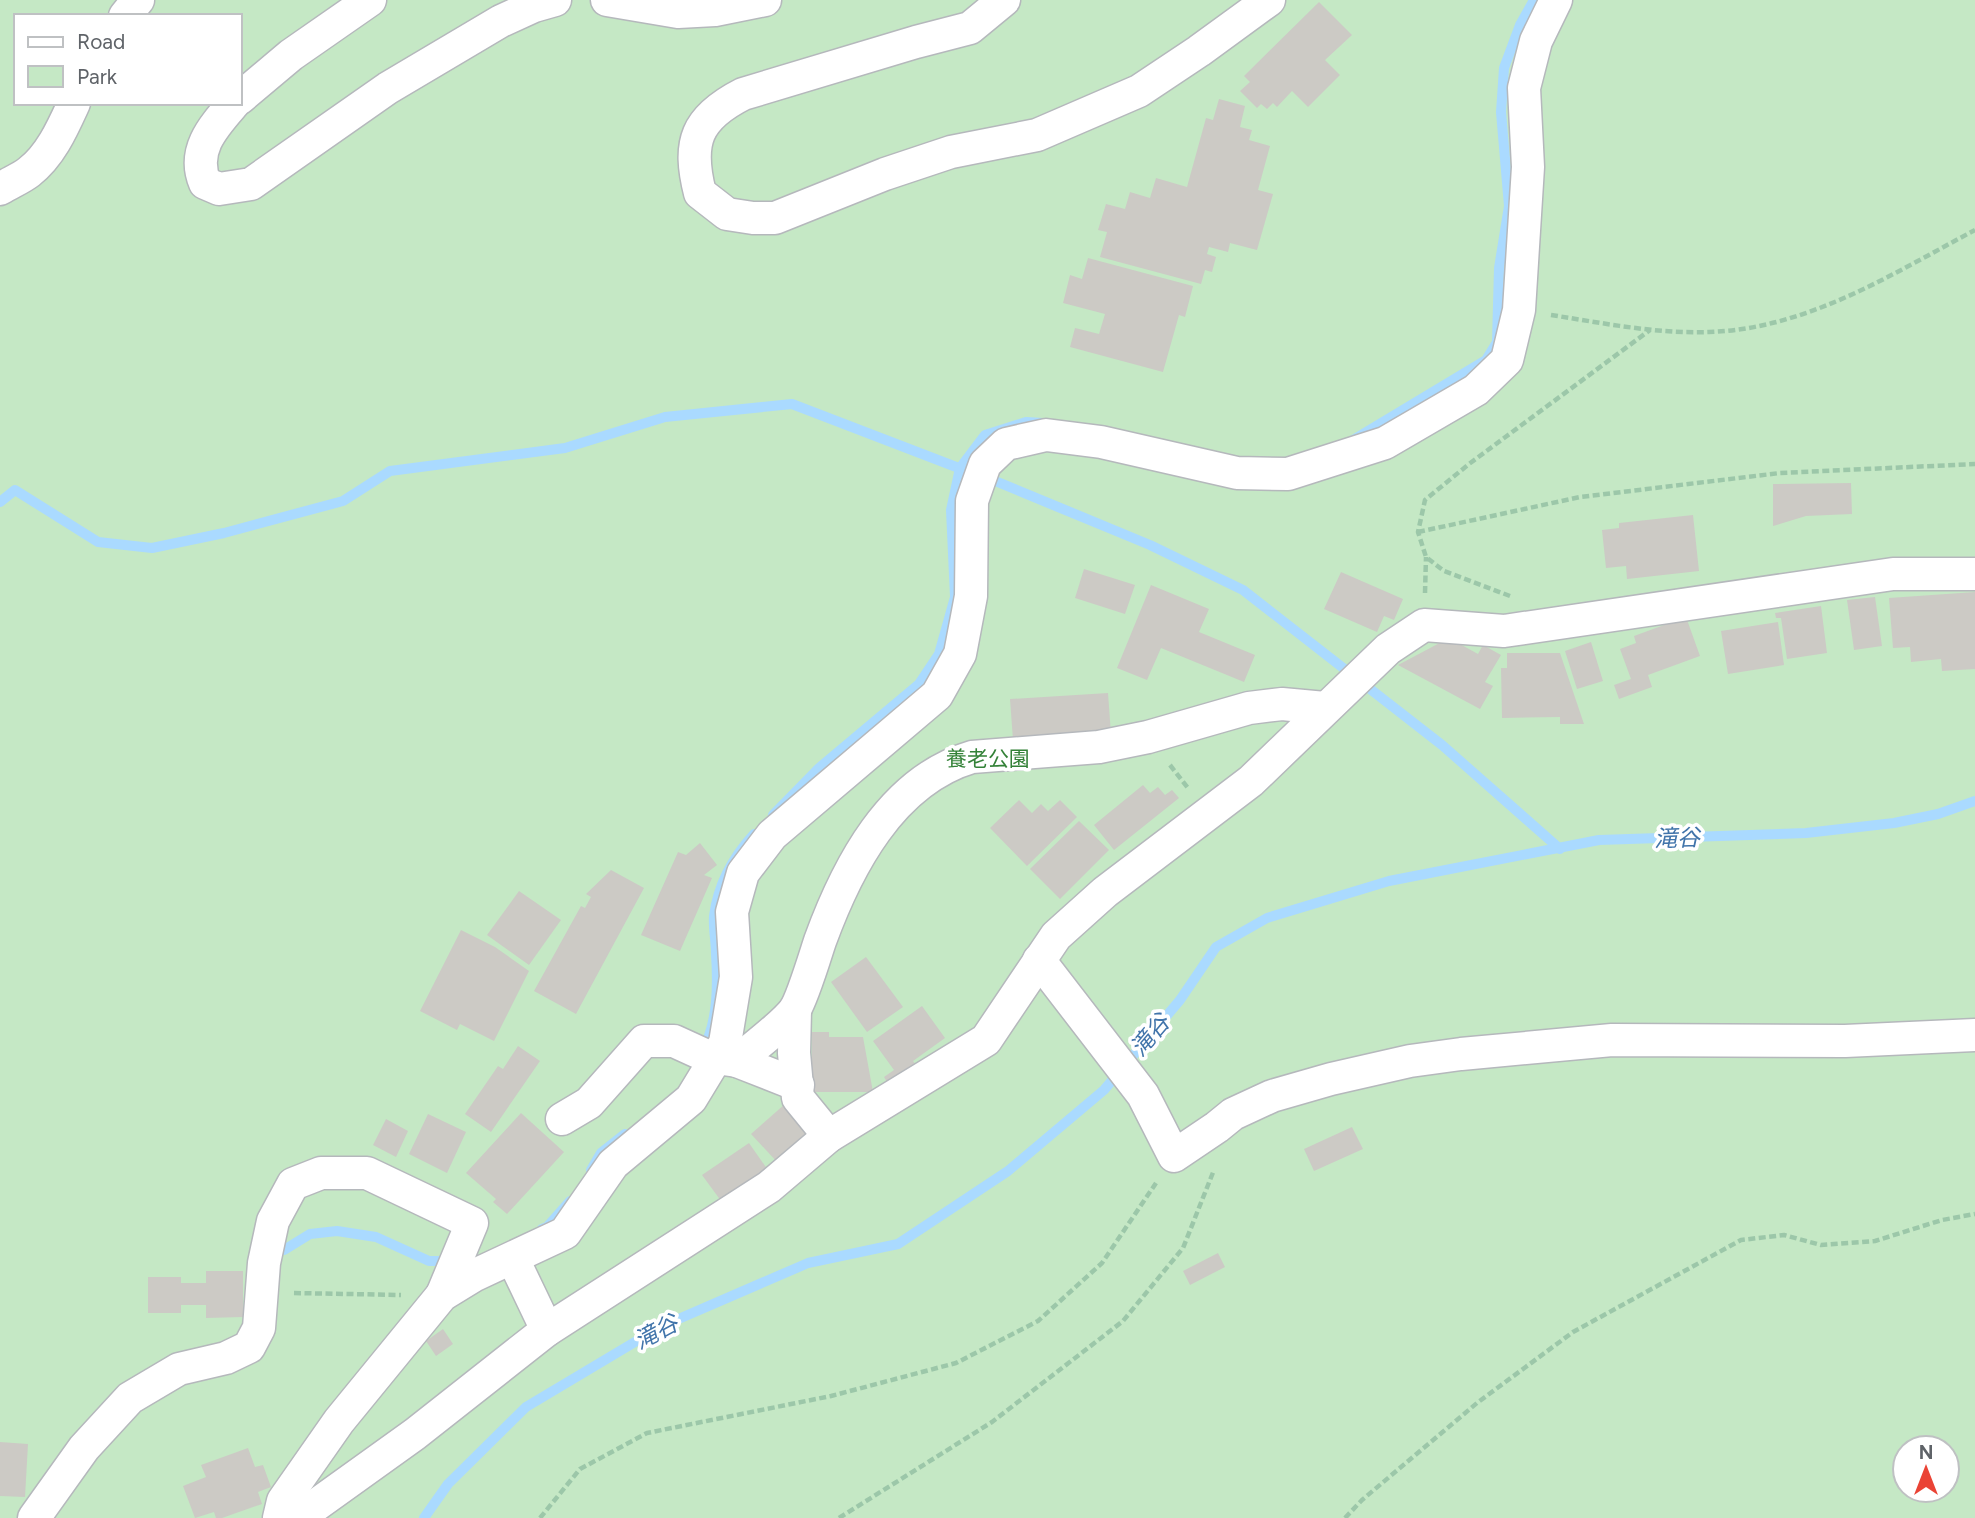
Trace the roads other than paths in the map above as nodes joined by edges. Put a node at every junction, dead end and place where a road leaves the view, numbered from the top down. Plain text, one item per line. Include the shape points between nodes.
1 (138, 0) edge
2 (370, 0) edge
3 (555, 0) edge
4 (607, 0) edge
5 (765, 0) edge
6 (1004, 0) edge
7 (1269, 0) edge
8 (1556, 0) edge
9 (127, 14) edge
10 (242, 96) edge
11 (73, 105) edge
12 (232, 105) edge
13 (0, 188) edge
14 (1975, 574) edge
15 (1333, 701) junction
16 (1039, 960) junction
17 (795, 1010) junction
18 (1975, 1035) edge
19 (714, 1056) junction
20 (798, 1085) junction
21 (562, 1119) dead end
22 (830, 1136) junction
23 (513, 1259) junction
24 (442, 1296) junction
25 (547, 1330) junction
26 (34, 1518) edge
27 (279, 1518) edge
28 (298, 1518) edge

1 - 9 street
2 - 10 street via 291,55
3 - 12 street via 501,21 388,88 251,184 219,190 205,183 201,156 210,130
4 - 5 street via 678,12
6 - 7 street via 970,28 743,94 723,104 697,134 694,156 700,193 727,214 775,218 951,152 1037,135 1139,91
8 - 19 street via 1536,41 1524,89 1528,167 1518,310 1507,360 1476,390 1385,443 1288,474 1237,473 1101,442 1046,435 1006,444 985,464 973,497 971,596 960,654 937,695 772,835 743,873 732,912 736,977 725,1043
11 - 13 street via 45,156 29,172
14 - 15 street via 1893,574 1504,631 1424,625 1388,649
15 - 16 street via 1251,781 1105,892 1056,936
15 - 17 street via 1249,708 1099,747 955,762 907,795 865,845 829,917
16 - 18 street via 1143,1095 1174,1156 1233,1114 1272,1096 1410,1061 1612,1040 1845,1041
16 - 22 street via 986,1040
17 - 19 street
17 - 20 street
19 - 20 street
19 - 21 street via 674,1041 644,1041 589,1103
19 - 23 street via 691,1099 613,1164 565,1233
20 - 22 street via 798,1097
22 - 25 street via 769,1187
23 - 24 street
23 - 25 street
24 - 26 street via 472,1223 367,1172 321,1172 293,1184 273,1221 259,1328 249,1347 226,1358 179,1369 130,1398 83,1448
24 - 27 street via 339,1421 283,1501
25 - 28 street

